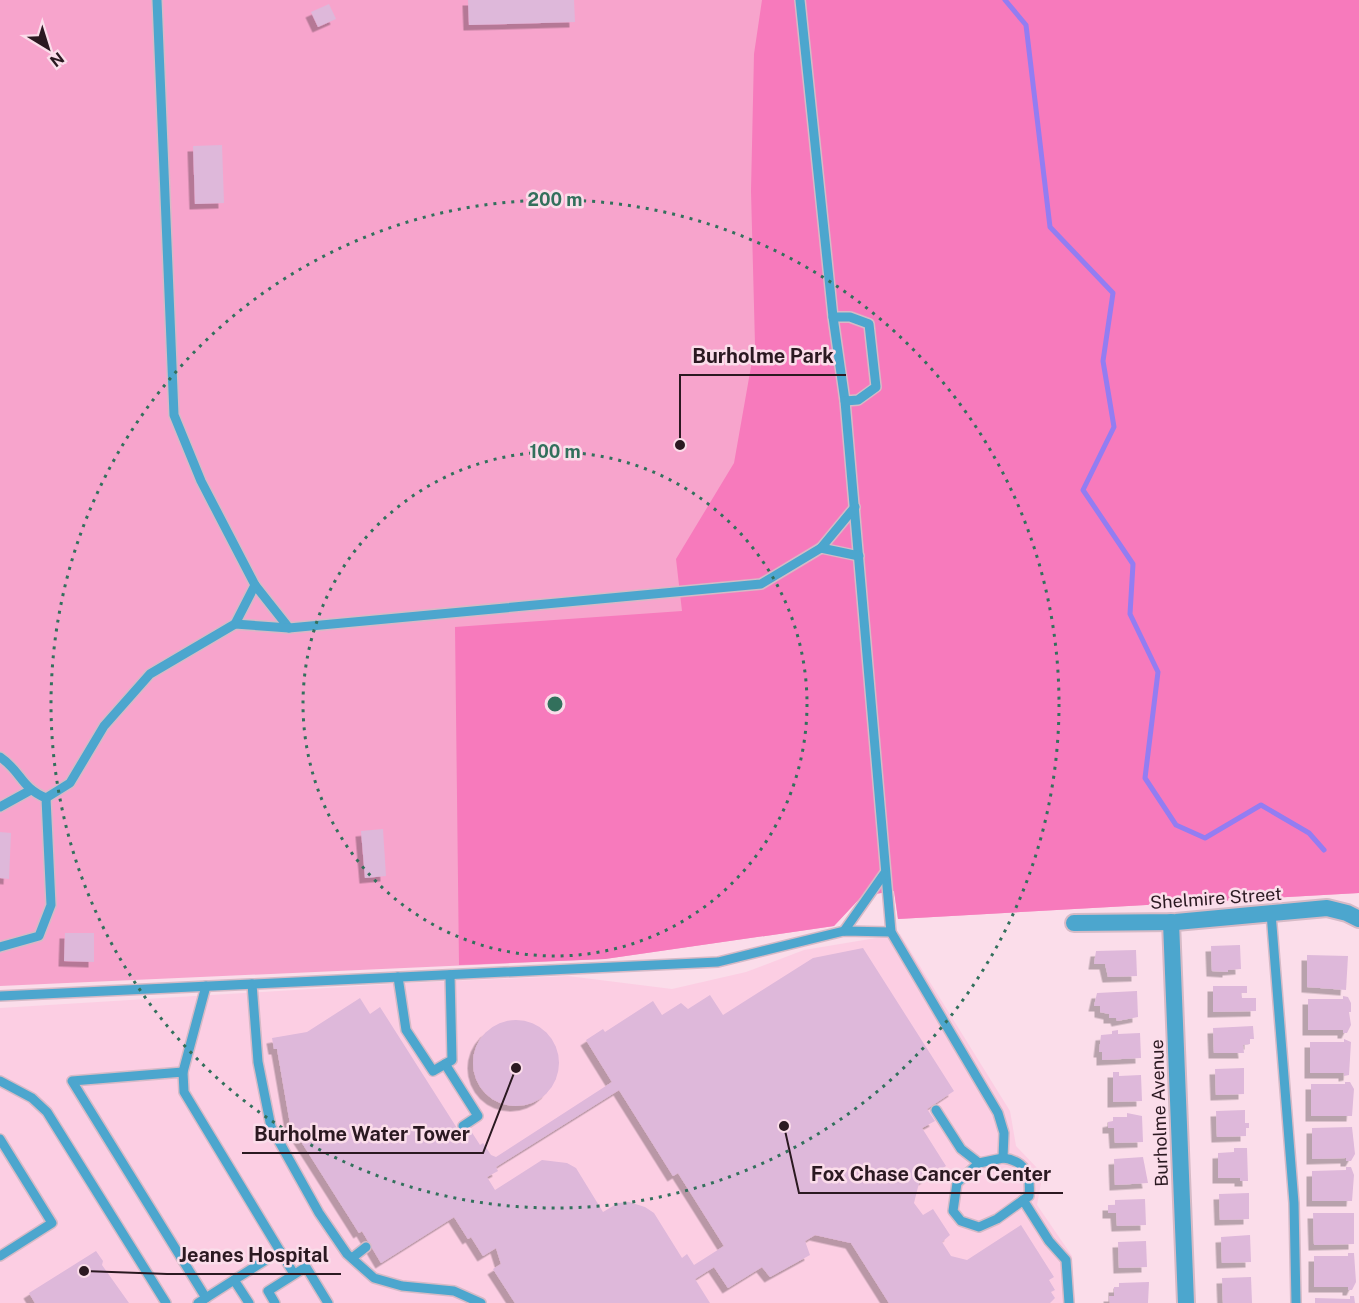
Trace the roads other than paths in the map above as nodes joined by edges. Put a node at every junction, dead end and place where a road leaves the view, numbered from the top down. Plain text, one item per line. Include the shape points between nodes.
1 (157, 0) edge
2 (800, 0) edge
3 (833, 317) junction
4 (845, 401) junction
5 (855, 507) junction
6 (821, 548) junction
7 (859, 556) junction
8 (255, 585) junction
9 (235, 624) junction
10 (289, 628) junction
11 (0, 757) edge
12 (29, 791) junction
13 (46, 798) junction
14 (0, 807) edge
15 (884, 874) junction
16 (1271, 913) junction
17 (1359, 919) edge
18 (1171, 922) junction
19 (1074, 923) dead end
20 (844, 931) junction
21 (891, 932) junction
22 (0, 947) edge
23 (450, 975) junction
24 (398, 977) junction
25 (252, 984) junction
26 (206, 986) junction
27 (0, 996) edge
28 (445, 1064) junction
29 (183, 1072) junction
30 (0, 1081) edge
31 (936, 1110) dead end
32 (463, 1126) dead end
33 (0, 1139) edge
34 (1003, 1158) junction
35 (979, 1163) junction
36 (1023, 1200) junction
37 (366, 1247) dead end
38 (280, 1251) junction
39 (0, 1256) edge
40 (352, 1258) junction
41 (294, 1274) junction
42 (234, 1280) junction
43 (202, 1300) edge
44 (166, 1303) edge
45 (249, 1303) edge
46 (275, 1303) edge
47 (328, 1303) edge
48 (481, 1303) edge
49 (1069, 1303) edge
50 (1186, 1303) edge
51 (1296, 1303) edge

1 - 8 lane via 174,415 201,481
2 - 3 lane
3 - 4 lane
3 - 4 lane via 850,317 869,324 876,387 858,400
4 - 5 lane
5 - 6 lane
5 - 7 lane
6 - 7 lane
6 - 10 lane via 761,584
7 - 15 lane
8 - 9 lane
8 - 10 lane
9 - 10 lane
9 - 13 lane via 150,674 104,726 70,783
11 - 12 lane via 13,766
12 - 13 lane
12 - 14 lane
13 - 22 lane via 51,905 39,936
15 - 20 lane
15 - 21 lane
16 - 17 street, Shelmire Street via 1328,908
16 - 18 street, Shelmire Street
16 - 51 lane via 1294,1203
18 - 19 street, Shelmire Street
18 - 50 street, Burholme Avenue
20 - 21 lane
20 - 23 lane via 718,962
21 - 34 lane via 998,1113 1004,1133
23 - 24 lane
23 - 28 lane via 452,1060
24 - 25 lane
24 - 28 lane via 406,1030 433,1071
25 - 26 lane
25 - 40 lane via 258,1062 271,1127 319,1213
26 - 27 lane
26 - 29 lane
28 - 32 lane via 478,1116
29 - 38 lane via 184,1092
29 - 43 lane via 72,1081
30 - 44 lane via 32,1098 47,1112
31 - 35 lane via 961,1149
33 - 39 lane via 52,1223
34 - 35 lane
34 - 36 lane via 1023,1165 1030,1178 1029,1196
35 - 36 lane via 957,1183 953,1211 961,1221 979,1227
36 - 49 lane via 1066,1260
37 - 40 lane
38 - 41 lane
38 - 42 lane
40 - 48 lane via 374,1278 402,1287 454,1291
41 - 46 lane via 268,1291
41 - 47 lane via 306,1267
42 - 43 lane
42 - 45 lane

